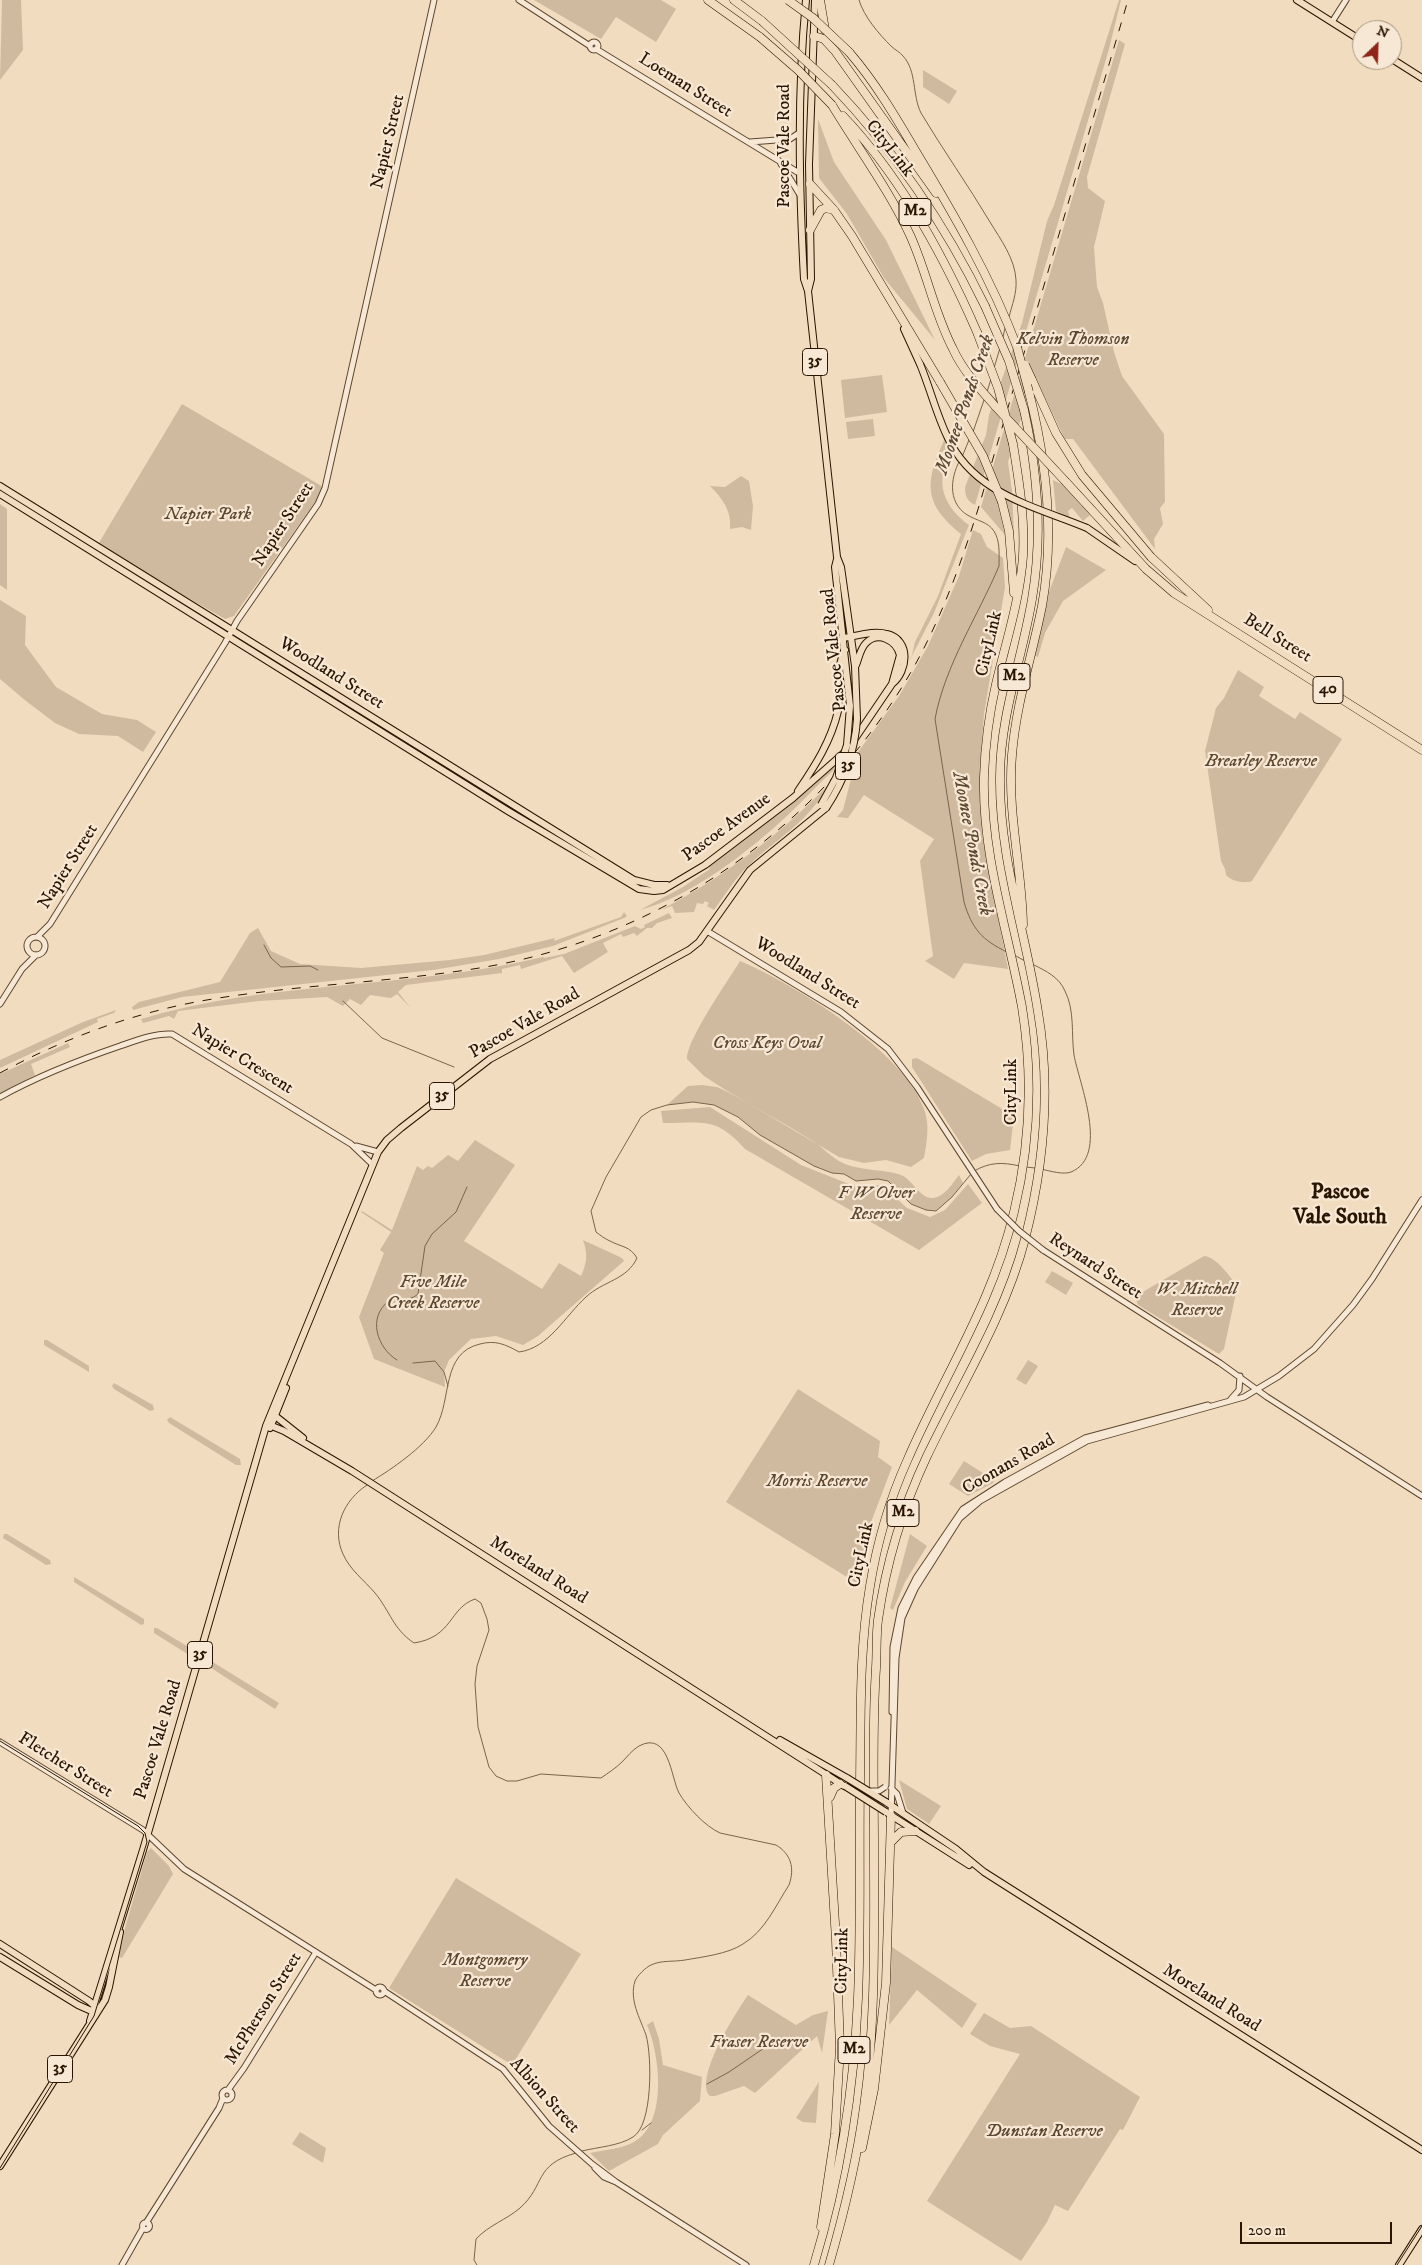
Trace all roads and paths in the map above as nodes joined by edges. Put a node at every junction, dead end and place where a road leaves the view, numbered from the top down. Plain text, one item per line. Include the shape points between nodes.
1 (434, 0) edge
2 (519, 0) edge
3 (708, 0) edge
4 (734, 0) edge
5 (788, 0) edge
6 (806, 0) edge
7 (815, 0) edge
8 (820, 0) edge
9 (1297, 0) edge
10 (1346, 0) edge
11 (1332, 22) junction
12 (1352, 34) edge
13 (814, 36) junction
14 (802, 41) junction
15 (835, 51) junction
16 (1402, 65) edge
17 (1422, 78) edge
18 (832, 105) junction
19 (799, 133) junction
20 (750, 142) junction
21 (779, 161) junction
22 (799, 174) junction
23 (810, 184) junction
24 (800, 195) junction
25 (834, 210) junction
26 (810, 230) junction
27 (963, 234) junction
28 (808, 290) junction
29 (887, 294) junction
30 (1017, 347) junction
31 (0, 486) edge
32 (0, 494) edge
33 (42, 516) junction
34 (1146, 569) junction
35 (1014, 605) junction
36 (1216, 619) junction
37 (230, 632) junction
38 (848, 637) junction
39 (845, 650) junction
40 (855, 666) junction
41 (892, 684) junction
42 (853, 718) junction
43 (1422, 750) edge
44 (793, 798) junction
45 (646, 887) joint
46 (50, 924) junction
47 (707, 931) junction
48 (37, 937) junction
49 (44, 941) junction
50 (1024, 945) junction
51 (28, 951) junction
52 (36, 955) junction
53 (22, 969) junction
54 (0, 1004) edge
55 (888, 1049) joint
56 (0, 1097) edge
57 (351, 1144) junction
58 (378, 1152) junction
59 (372, 1164) junction
60 (1422, 1200) edge
61 (1240, 1376) junction
62 (1258, 1390) junction
63 (1226, 1402) junction
64 (273, 1415) junction
65 (269, 1424) junction
66 (322, 1453) junction
67 (1422, 1496) edge
68 (738, 1716) junction
69 (0, 1742) edge
70 (826, 1775) junction
71 (892, 1779) junction
72 (845, 1783) junction
73 (892, 1788) junction
74 (870, 1791) junction
75 (888, 1803) junction
76 (829, 1809) junction
77 (903, 1813) junction
78 (888, 1814) junction
79 (916, 1831) junction
80 (147, 1833) junction
81 (891, 1842) junction
82 (984, 1872) junction
83 (0, 1944) edge
84 (316, 1952) junction
85 (0, 1957) edge
86 (24, 1959) junction
87 (32, 1964) junction
88 (18, 1968) junction
89 (26, 1973) junction
90 (72, 1989) junction
91 (68, 1999) junction
92 (94, 2010) junction
93 (1422, 2150) edge
94 (0, 2166) edge
95 (843, 2212) junction
96 (1422, 2229) edge
97 (817, 2256) junction
98 (122, 2265) edge
99 (746, 2265) edge
100 (814, 2265) edge
101 (829, 2265) edge
102 (1399, 2265) edge

1 - 37 street, Napier Street via 325,488 318,504
2 - 20 street, Loeman Street via 591,44 596,42 597,47 606,53
3 - 18 highway, CityLink / M2, bridge via 760,37
4 - 50 highway, CityLink / M2, bridge via 832,85 876,134 914,184 946,232 985,306 1024,410 1038,496 1037,556 1030,609 1005,716 1000,772 1006,860
5 - 27 highway, bridge via 813,18 849,52 886,102
6 - 14 main road, Pascoe Vale Road / 35
7 - 13 main road, Pascoe Vale Road / 35
8 - 15 highway via 824,26
9 - 11 main road
10 - 11 street
11 - 12 main road
13 - 14 main road
13 - 15 highway via 824,39
13 - 23 main road, Pascoe Vale Road / 35
14 - 19 main road, Pascoe Vale Road / 35
15 - 27 highway
16 - 17 main road
18 - 34 highway, Bell Street, bridge via 907,229 939,319 960,364
18 - 35 highway, CityLink / M2, bridge via 903,192 945,264 977,332 998,388 1013,444 1021,495 1023,555
19 - 20 street via 790,139
19 - 22 main road, Pascoe Vale Road / 35
20 - 21 street, Loeman Street
21 - 22 street, Loeman Street
21 - 24 street
22 - 23 main road
22 - 24 main road, Pascoe Vale Road / 35
23 - 25 highway
23 - 26 main road, Pascoe Vale Road / 35
24 - 28 main road, Pascoe Vale Road / 35 via 804,279
25 - 26 highway via 821,210
25 - 29 highway
26 - 28 main road, Pascoe Vale Road / 35 via 812,280
27 - 30 highway
28 - 38 main road, Pascoe Vale Road / 35 via 836,567
29 - 34 main road, bridge via 920,364 946,436 961,461 1002,495 1087,528
29 - 35 highway, bridge via 983,456 1002,502 1010,538
30 - 36 highway, Bell Street / 40, bridge via 1060,439 1082,475 1150,558
30 - 50 highway, bridge via 1046,475 1049,535 1044,593 1018,708 1012,757 1012,811 1023,897
31 - 33 main road, Woodland Street
32 - 33 main road, Woodland Street
33 - 37 main road, Woodland Street
34 - 36 highway, Bell Street / 40 via 1178,596
35 - 97 highway, CityLink / M2 via 992,704 984,778 988,840 1024,1028 1028,1068 1024,1159 1002,1258 981,1311 904,1466 886,1517 870,1586 859,1703 858,2000 845,2127 828,2219
36 - 43 highway, Bell Street / 40
37 - 45 main road, Woodland Street
37 - 46 street, Napier Street
38 - 39 main road, Pascoe Vale Road / 35
38 - 40 main road, Pascoe Vale Road / 35
38 - 41 main road, Pascoe Avenue via 881,633 890,634 899,642 905,664
39 - 42 main road, Pascoe Vale Road / 35
39 - 44 main road, Pascoe Avenue via 841,656 838,708 833,728 820,757
40 - 41 main road, Pascoe Avenue via 868,642 877,638 887,639 896,645 900,655
40 - 42 main road, Pascoe Vale Road / 35
41 - 44 main road, Pascoe Avenue via 848,748
42 - 47 main road, Pascoe Vale Road / 35, bridge via 855,738 837,791 802,830 750,870
44 - 45 main road, Pascoe Avenue via 678,881
46 - 48 street, Napier Street
46 - 49 street, Napier Street
47 - 55 street, Woodland Street via 840,1012
47 - 58 main road, Pascoe Vale Road / 35 via 689,950 490,1059 401,1128
48 - 49 street
48 - 51 street via 29,941
49 - 52 street via 44,950
50 - 95 highway, CityLink / M2 via 1045,1066 1044,1125 1032,1209 1018,1264 992,1325 908,1498 886,1569 877,1627 873,1719 871,2043 859,2140
51 - 52 street
51 - 53 street
52 - 53 street
53 - 54 street
55 - 61 street, Reynard Street, bridge via 912,1079 981,1188 1019,1231 1043,1250
56 - 57 street, Napier Crescent via 96,1054 152,1036 172,1034
57 - 58 street, Napier Crescent
57 - 59 street, Napier Crescent
58 - 59 main road, Pascoe Vale Road / 35
59 - 64 main road, Pascoe Vale Road / 35
60 - 62 street, Coonans Road via 1353,1306 1314,1349
61 - 62 street, Reynard Street
61 - 63 street via 1240,1390
62 - 63 street, Coonans Road
62 - 67 street, Reynard Street
63 - 71 street, Coonans Road via 1085,1438 963,1509 914,1583 898,1621 892,1667
64 - 65 main road, Pascoe Vale Road / 35
64 - 66 main road, Moreland Road
65 - 66 main road, Moreland Road
65 - 80 main road, Pascoe Vale Road / 35
66 - 68 main road, Moreland Road
68 - 70 main road, Moreland Road
68 - 72 main road, Moreland Road
69 - 80 street, Fletcher Street
70 - 72 main road, Moreland Road
70 - 76 highway
71 - 73 street, Coonans Road
71 - 74 street, bridge via 885,1787
72 - 74 main road, Moreland Road, bridge via 857,1784
72 - 76 highway via 832,1791
72 - 78 main road, Moreland Road, bridge
73 - 75 street, Coonans Road
73 - 77 street
74 - 75 main road, Moreland Road, bridge
75 - 77 main road, Moreland Road
75 - 78 street, Coonans Road
76 - 97 highway via 840,2047 835,2134
77 - 82 main road, Moreland Road
78 - 79 main road, Moreland Road
78 - 81 highway
79 - 81 highway via 900,1832
79 - 82 main road, Moreland Road
80 - 84 street, Fletcher Street via 184,1869
80 - 92 main road, Pascoe Vale Road / 35 via 122,1921 110,1987 105,2000
81 - 95 highway via 886,1983 874,2088 864,2143
82 - 93 main road, Moreland Road
83 - 86 main road
84 - 98 street, McPherson Street via 236,2081 230,2092 231,2098 225,2099 219,2108
84 - 99 street, Albion Street via 377,1989 382,1987 383,1992 504,2069 542,2119 601,2174
85 - 88 main road
86 - 87 main road
86 - 88 main road
87 - 89 main road
87 - 90 main road
88 - 89 main road
89 - 91 main road
90 - 91 main road
90 - 92 main road
91 - 92 main road
92 - 94 main road, Pascoe Vale Road / 35
95 - 101 highway, CityLink / M2
96 - 102 main road
97 - 100 highway, CityLink / M2

